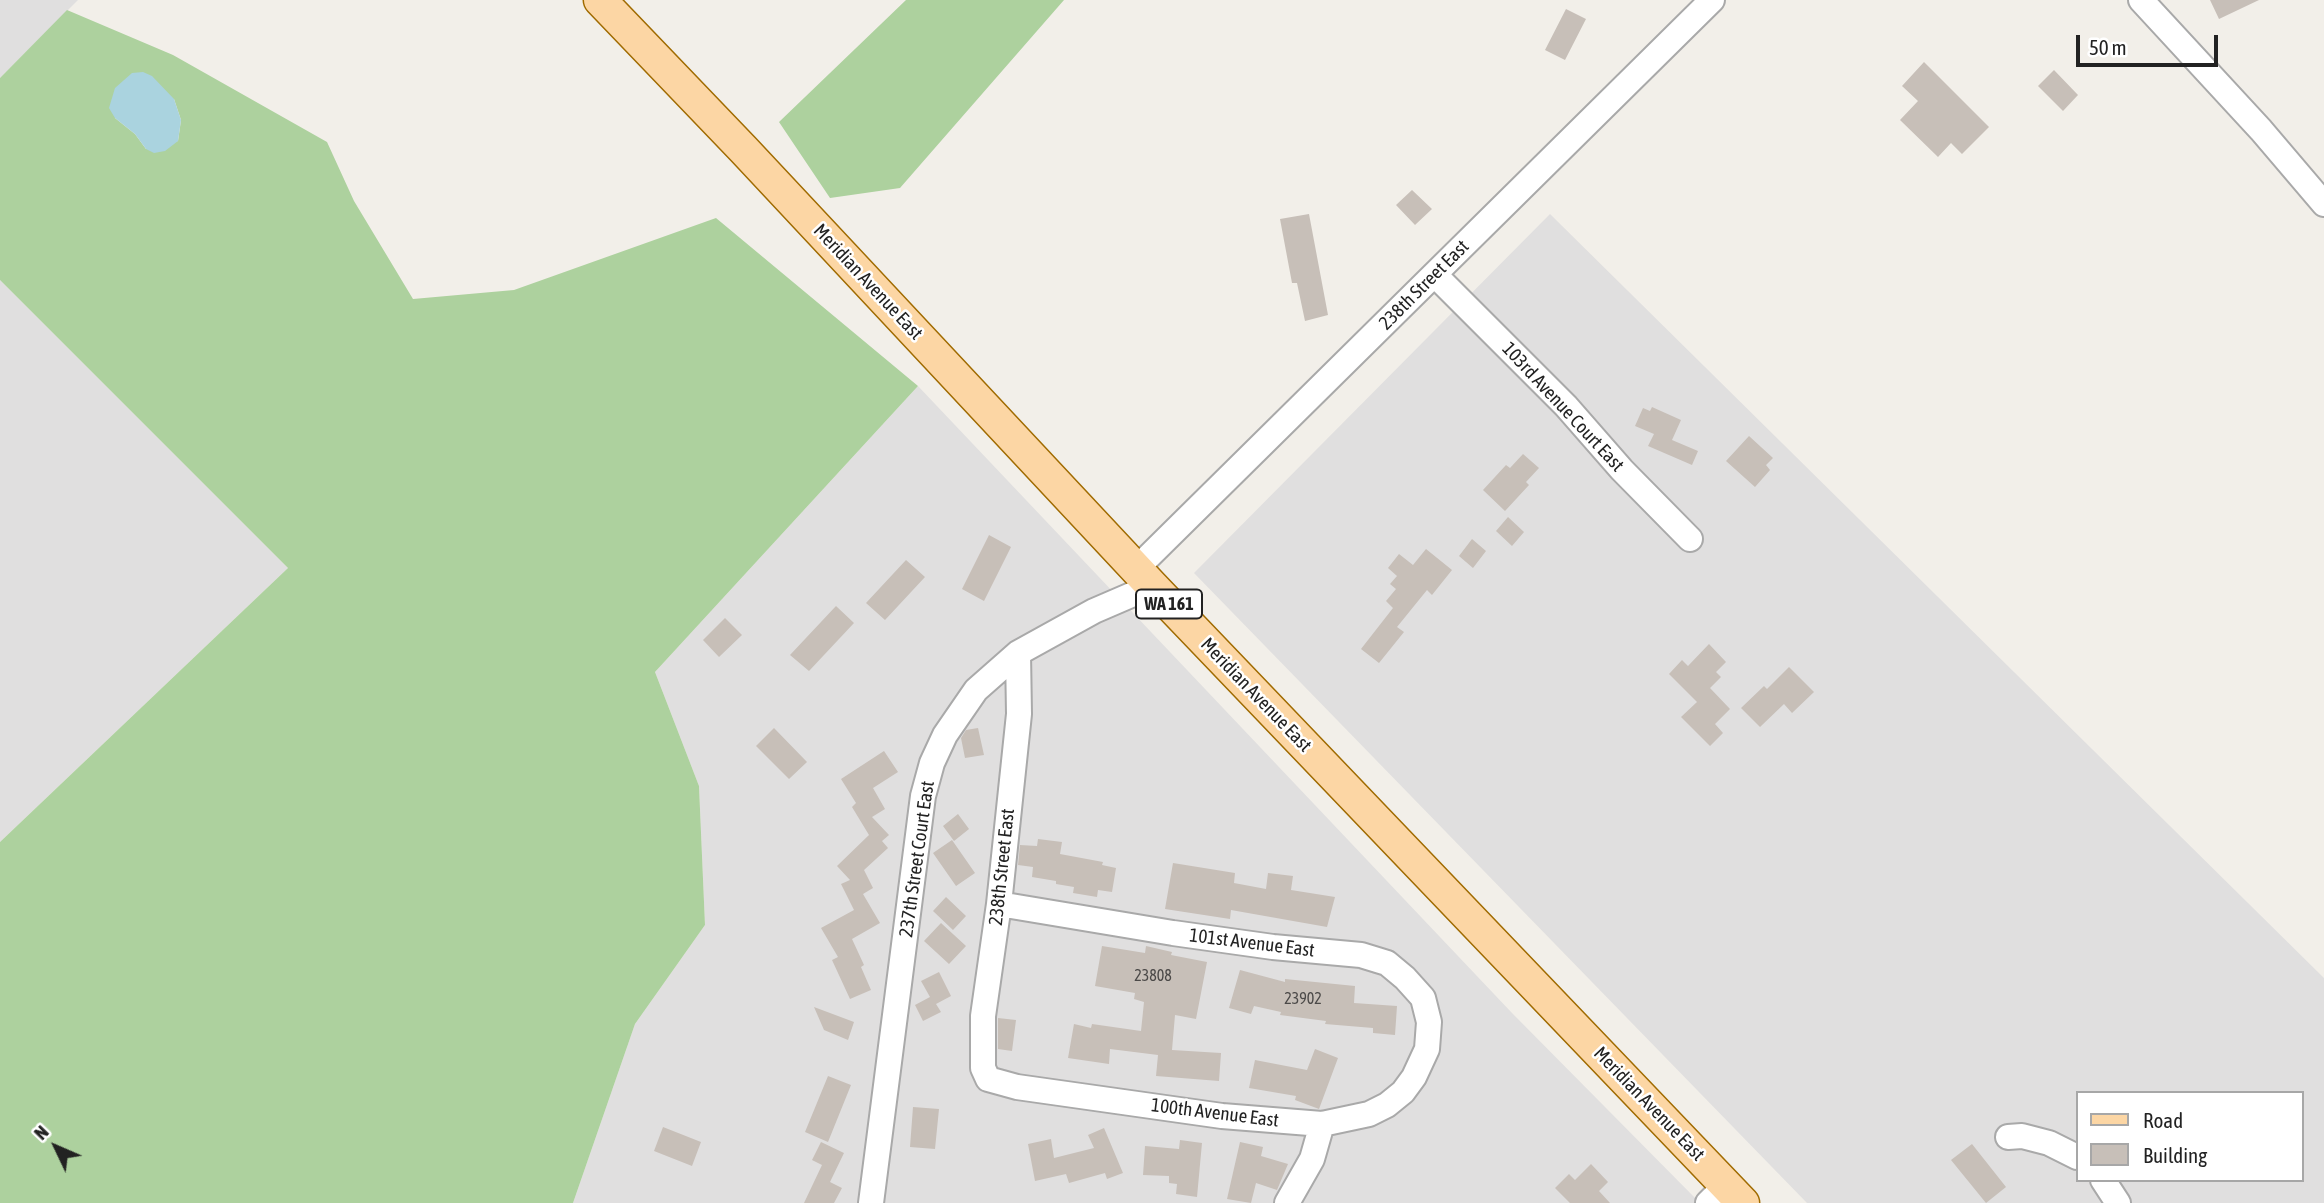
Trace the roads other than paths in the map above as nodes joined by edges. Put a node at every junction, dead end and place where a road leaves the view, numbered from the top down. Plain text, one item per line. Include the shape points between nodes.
1 (600, 0) edge
2 (1712, 0) edge
3 (2141, 0) edge
4 (2324, 204) edge
5 (1434, 275) junction
6 (1690, 539) dead end
7 (1144, 578) junction
8 (1018, 653) junction
9 (999, 904) junction
10 (1421, 1065) joint
11 (988, 1079) joint
12 (1322, 1124) junction
13 (2008, 1137) dead end
14 (2076, 1156) edge
15 (2104, 1182) edge
16 (1726, 1197) edge
17 (871, 1203) edge
18 (1287, 1203) edge
19 (2118, 1203) edge

1 - 7 main road, Meridian Avenue East / WA 161
2 - 5 street, 238th Street East
3 - 4 street
5 - 6 street, 103rd Avenue Court East via 1566,406
5 - 7 street, 238th Street East
7 - 8 street, 237th Street Court East
7 - 16 main road, Meridian Avenue East / WA 161
8 - 9 street, 238th Street East via 1018,714
8 - 17 street, 237th Street Court East via 959,711 932,763 923,796
9 - 10 street, 101st Avenue East via 1173,933 1361,955 1387,963 1423,998 1428,1011 1429,1037
9 - 11 street, 238th Street East via 983,1016 983,1068
10 - 12 street, 100th Avenue East via 1387,1105 1369,1114
11 - 12 street, 100th Avenue East via 1222,1116
12 - 18 street via 1311,1159
13 - 14 street via 2049,1143
15 - 19 street

